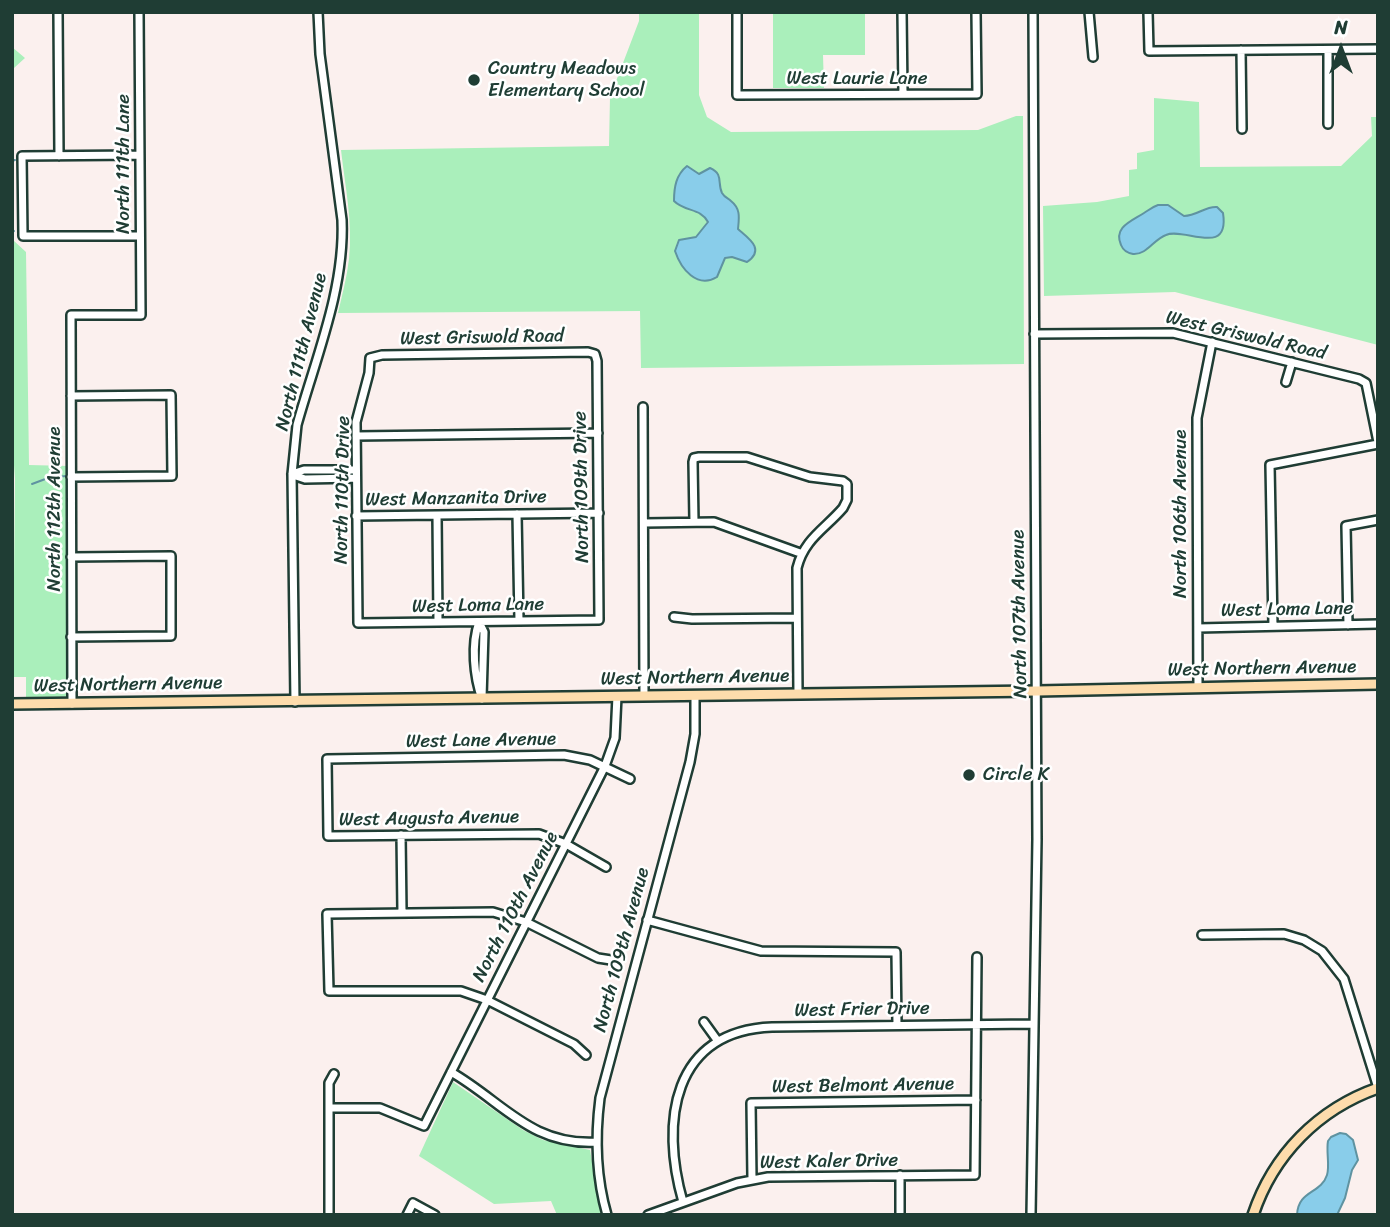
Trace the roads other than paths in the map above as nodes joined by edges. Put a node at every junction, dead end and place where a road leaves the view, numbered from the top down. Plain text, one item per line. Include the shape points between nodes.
1 (58, 12) edge
2 (139, 12) edge
3 (318, 12) edge
4 (737, 12) edge
5 (902, 12) edge
6 (976, 12) edge
7 (1033, 12) edge
8 (1089, 12) edge
9 (1149, 12) edge
10 (1378, 49) edge
11 (1241, 50) junction
12 (1328, 50) junction
13 (1093, 57) dead end
14 (903, 94) junction
15 (1328, 124) dead end
16 (1242, 129) dead end
17 (139, 155) junction
18 (59, 156) junction
19 (140, 236) junction
20 (71, 315) joint
21 (1034, 334) junction
22 (1212, 342) junction
23 (595, 354) joint
24 (370, 358) joint
25 (1292, 362) junction
26 (1286, 382) dead end
27 (71, 396) junction
28 (643, 407) dead end
29 (597, 433) junction
30 (356, 436) junction
31 (1378, 443) edge
32 (292, 474) junction
33 (356, 474) junction
34 (71, 477) junction
35 (599, 513) junction
36 (517, 514) junction
37 (437, 515) junction
38 (356, 516) junction
39 (1378, 520) edge
40 (694, 522) junction
41 (644, 523) junction
42 (800, 552) junction
43 (71, 557) junction
44 (674, 617) dead end
45 (797, 618) junction
46 (599, 620) joint
47 (519, 621) junction
48 (438, 622) junction
49 (479, 622) junction
50 (358, 623) joint
51 (1378, 624) edge
52 (1348, 625) junction
53 (1273, 626) junction
54 (1198, 628) junction
55 (71, 637) junction
56 (1378, 684) edge
57 (1198, 688) junction
58 (1037, 691) junction
59 (797, 694) junction
60 (695, 695) junction
61 (617, 696) junction
62 (644, 696) junction
63 (482, 699) junction
64 (295, 702) junction
65 (12, 704) edge
66 (72, 704) junction
67 (605, 766) junction
68 (630, 779) dead end
69 (401, 835) junction
70 (328, 836) joint
71 (566, 844) junction
72 (606, 867) dead end
73 (402, 912) junction
74 (647, 920) junction
75 (526, 922) junction
76 (1202, 935) dead end
77 (977, 957) dead end
78 (611, 960) dead end
79 (487, 1000) junction
80 (704, 1021) dead end
81 (977, 1024) junction
82 (1032, 1024) junction
83 (897, 1025) junction
84 (717, 1040) junction
85 (586, 1055) dead end
86 (451, 1072) junction
87 (334, 1074) dead end
88 (1378, 1088) edge
89 (976, 1100) junction
90 (329, 1108) junction
91 (597, 1142) junction
92 (900, 1175) junction
93 (751, 1179) junction
94 (683, 1202) junction
95 (329, 1215) edge
96 (407, 1215) edge
97 (435, 1215) edge
98 (607, 1215) edge
99 (648, 1215) edge
100 (900, 1215) edge
101 (1031, 1215) edge
102 (1253, 1215) edge

1 - 18 street
2 - 17 street, North 111th Lane
3 - 32 street, North 111th Avenue via 342,220 341,256 297,425
4 - 14 street, West Laurie Lane via 737,95
5 - 14 street
6 - 14 street, West Laurie Lane via 977,94
7 - 21 street, North 107th Avenue
8 - 13 street
9 - 11 street via 1149,51
10 - 12 street
11 - 12 street
11 - 16 street
12 - 15 street
17 - 18 street
17 - 19 street, North 111th Lane
18 - 19 street via 22,156 23,236
19 - 20 street, North 111th Lane via 141,315
20 - 27 street, North 112th Avenue
21 - 22 street, West Griswold Road via 1155,331
21 - 58 street, North 107th Avenue
22 - 25 street, West Griswold Road
22 - 54 street, North 106th Avenue via 1197,418
23 - 24 street, West Griswold Road
23 - 29 street, North 109th Drive
24 - 30 street, North 110th Drive
25 - 26 street
25 - 31 street, West Griswold Road via 1366,383
27 - 34 street, North 112th Avenue
27 - 34 street via 171,396 172,476
28 - 41 street
29 - 30 street
29 - 35 street, North 109th Drive
30 - 33 street, North 110th Drive
31 - 53 street via 1270,465
32 - 33 street via 305,478
32 - 64 street, North 111th Avenue
33 - 38 street, North 110th Drive
34 - 43 street, North 112th Avenue
35 - 36 street, West Manzanita Drive
35 - 46 street, North 109th Drive
36 - 37 street, West Manzanita Drive
36 - 47 street
37 - 38 street, West Manzanita Drive
37 - 48 street
38 - 50 street, North 110th Drive
39 - 52 street via 1346,526
40 - 41 street
40 - 42 street via 729,526
40 - 42 street via 694,458 747,457 810,477 843,481 847,500 843,508
41 - 62 street
42 - 45 street
43 - 55 street, North 112th Avenue
43 - 55 street via 171,556 171,636
44 - 45 street
45 - 59 street
46 - 47 street, West Loma Lane
47 - 49 street, West Loma Lane
48 - 49 street, West Loma Lane
48 - 50 street, West Loma Lane
49 - 63 street via 484,632
51 - 52 street, West Loma Lane
52 - 53 street, West Loma Lane
53 - 54 street, West Loma Lane
54 - 57 street, North 106th Avenue
55 - 66 street, North 112th Avenue
56 - 57 main road, West Northern Avenue
57 - 58 main road, West Northern Avenue
58 - 59 main road, West Northern Avenue
58 - 82 street, North 107th Avenue
59 - 60 main road, West Northern Avenue
60 - 62 main road, West Northern Avenue
60 - 74 street, North 109th Avenue via 693,751
61 - 62 main road, West Northern Avenue
61 - 63 main road, West Northern Avenue
61 - 67 street, North 110th Avenue via 615,738
63 - 64 main road, West Northern Avenue
64 - 66 main road, West Northern Avenue
65 - 66 main road, West Northern Avenue
67 - 68 street, West Lane Avenue
67 - 70 street, West Lane Avenue via 564,755 327,759
67 - 71 street, North 110th Avenue
69 - 70 street, West Augusta Avenue
69 - 71 street, West Augusta Avenue via 530,833
69 - 73 street
71 - 72 street, West Augusta Avenue
71 - 75 street, North 110th Avenue
73 - 75 street via 494,912
73 - 79 street via 327,914 328,991 451,989
74 - 83 street via 761,951 896,952
74 - 91 street, North 109th Avenue via 606,1067
75 - 78 street
75 - 79 street, North 110th Avenue
76 - 88 street via 1284,934 1322,951 1344,979
77 - 81 street
79 - 85 street via 574,1044
79 - 86 street, North 110th Avenue
80 - 84 street
81 - 82 street, West Frier Drive
81 - 83 street, West Frier Drive
81 - 89 street
82 - 101 street, North 107th Avenue
83 - 84 street, West Frier Drive via 758,1027
84 - 94 street via 689,1068 677,1093 673,1155
86 - 90 street, North 110th Avenue via 424,1126 380,1108
86 - 91 street via 533,1130 561,1140
87 - 90 street via 329,1083
88 - 102 main road via 1343,1103 1309,1127 1276,1166
89 - 92 street, West Kaler Drive via 975,1175
89 - 93 street, West Belmont Avenue via 751,1103
90 - 95 street
91 - 98 street, North 109th Avenue via 598,1176
92 - 93 street, West Kaler Drive
92 - 100 street
93 - 94 street, West Kaler Drive
94 - 99 street, West Kaler Drive
96 - 97 street via 413,1203

